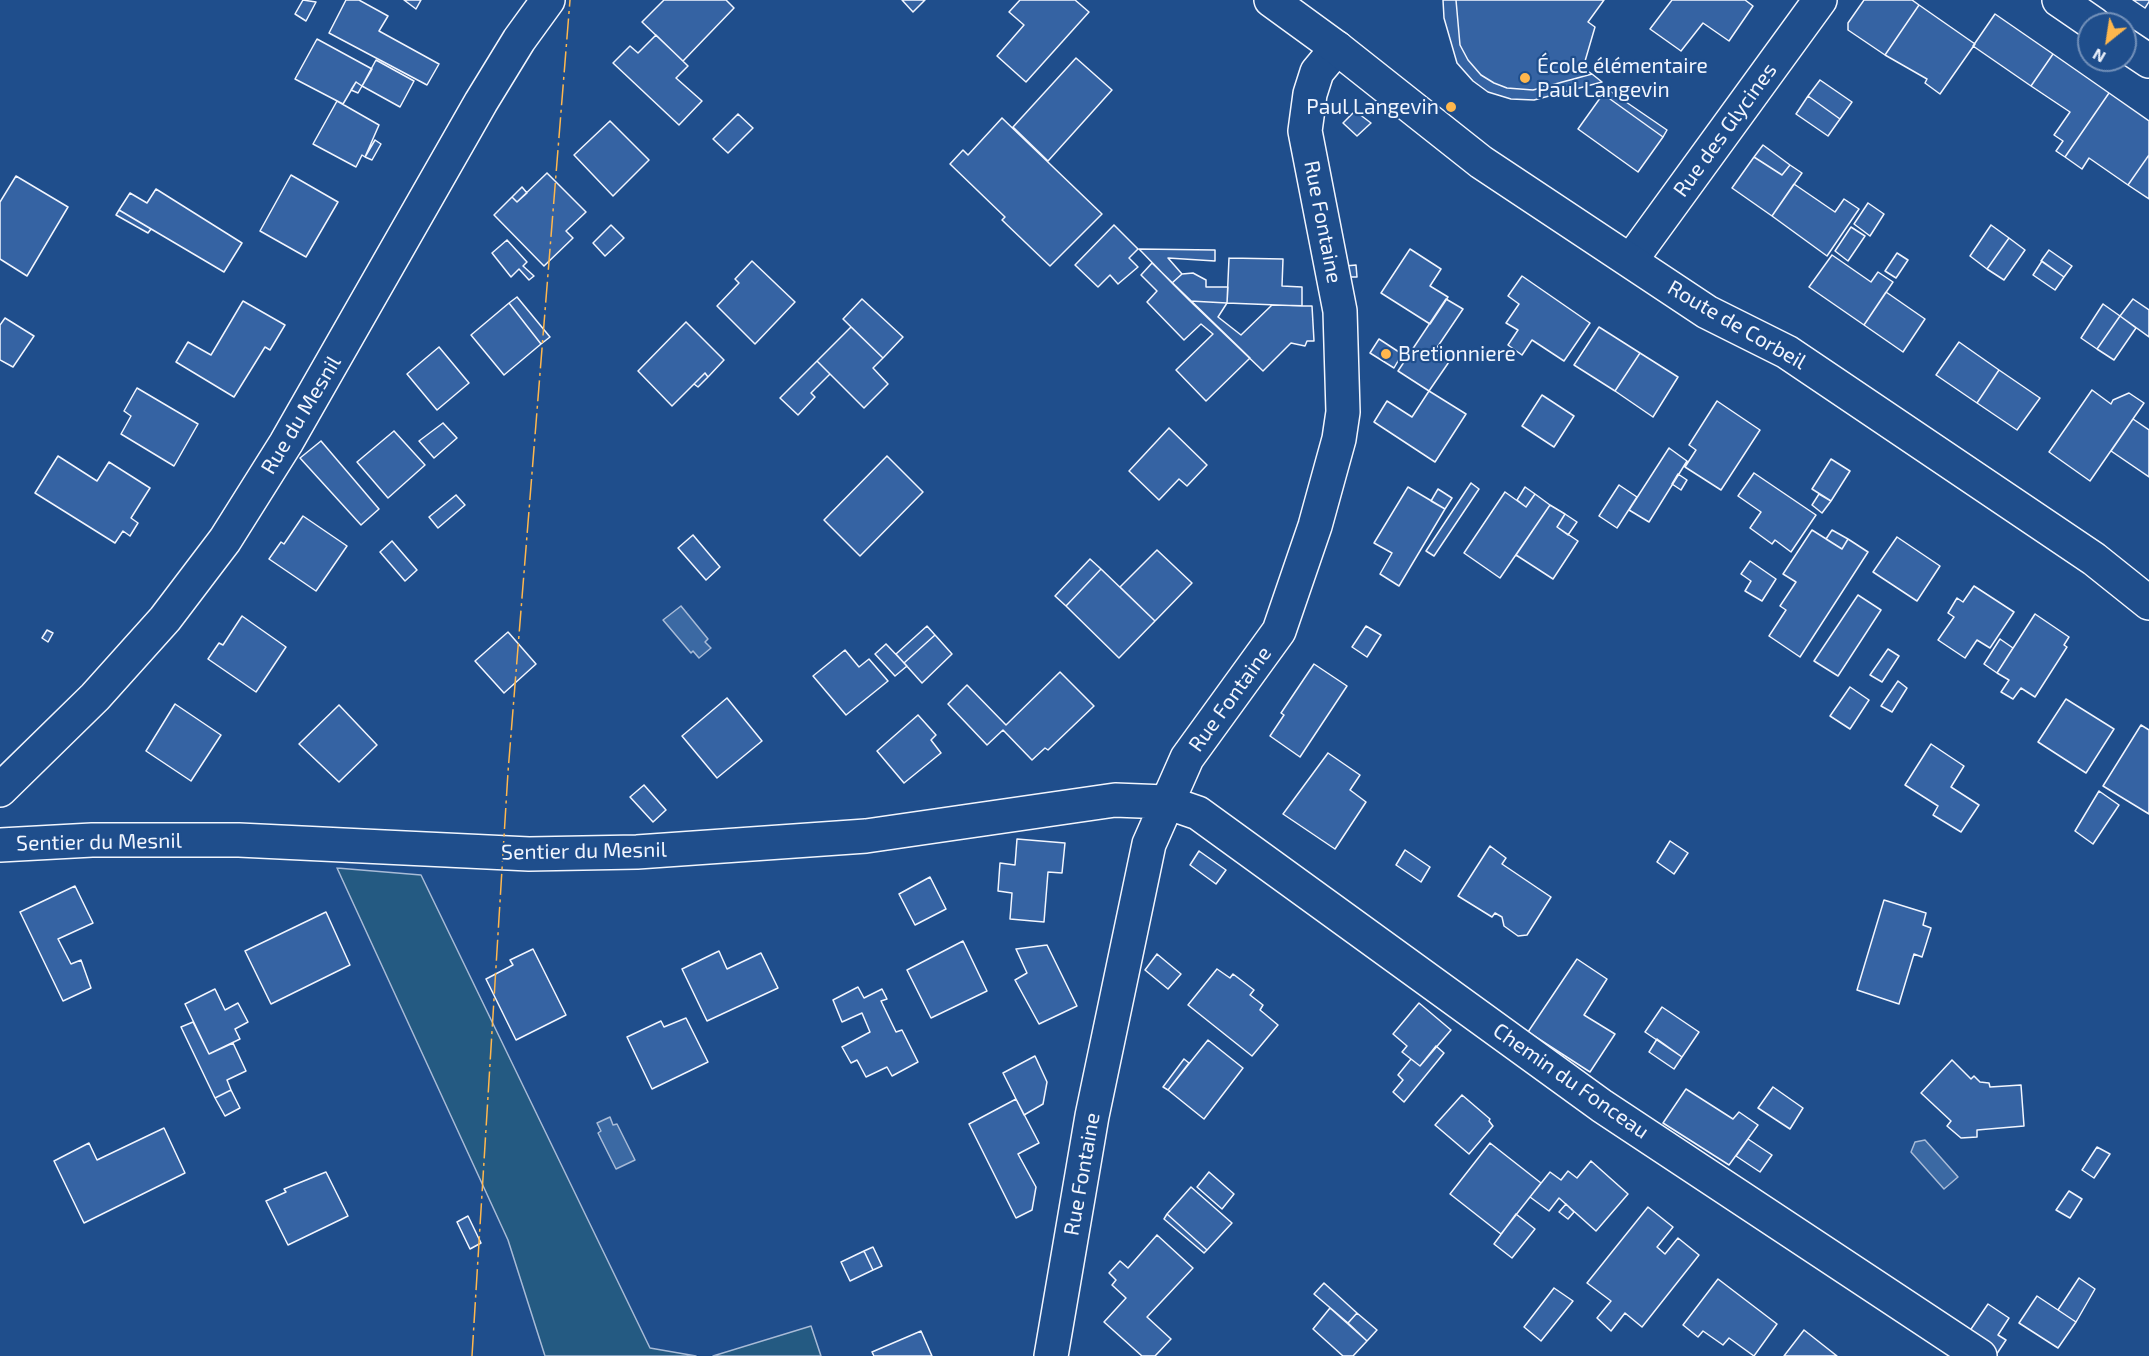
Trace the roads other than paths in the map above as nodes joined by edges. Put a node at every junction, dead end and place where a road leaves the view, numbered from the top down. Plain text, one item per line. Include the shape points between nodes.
1 (548, 0) edge
2 (1271, 0) edge
3 (1820, 0) edge
4 (2059, 0) edge
5 (2077, 12) edge
6 (1337, 48) junction
7 (1631, 260) junction
8 (2149, 603) edge
9 (0, 790) edge
10 (1166, 802) junction
11 (0, 845) edge
12 (1052, 1356) edge
13 (1980, 1356) edge

1 - 9 street, Rue du Mesnil via 481,102 292,433 225,540 165,619 95,697
2 - 6 street, Route de Corbeil
3 - 7 street, Rue des Glycines
4 - 5 street
6 - 7 street, Route de Corbeil via 1481,162
6 - 10 street, Rue Fontaine via 1317,72 1305,131 1340,311 1343,411 1339,439 1315,526 1279,631 1187,758
7 - 8 street, Route de Corbeil via 1707,312 1787,352 2094,559
10 - 11 street, Sentier du Mesnil via 1115,800 866,836 637,852 517,853 239,840 92,840
10 - 12 street, Rue Fontaine via 1149,843 1092,1116
10 - 13 street, Chemin du Fonceau via 1198,813 1602,1106

